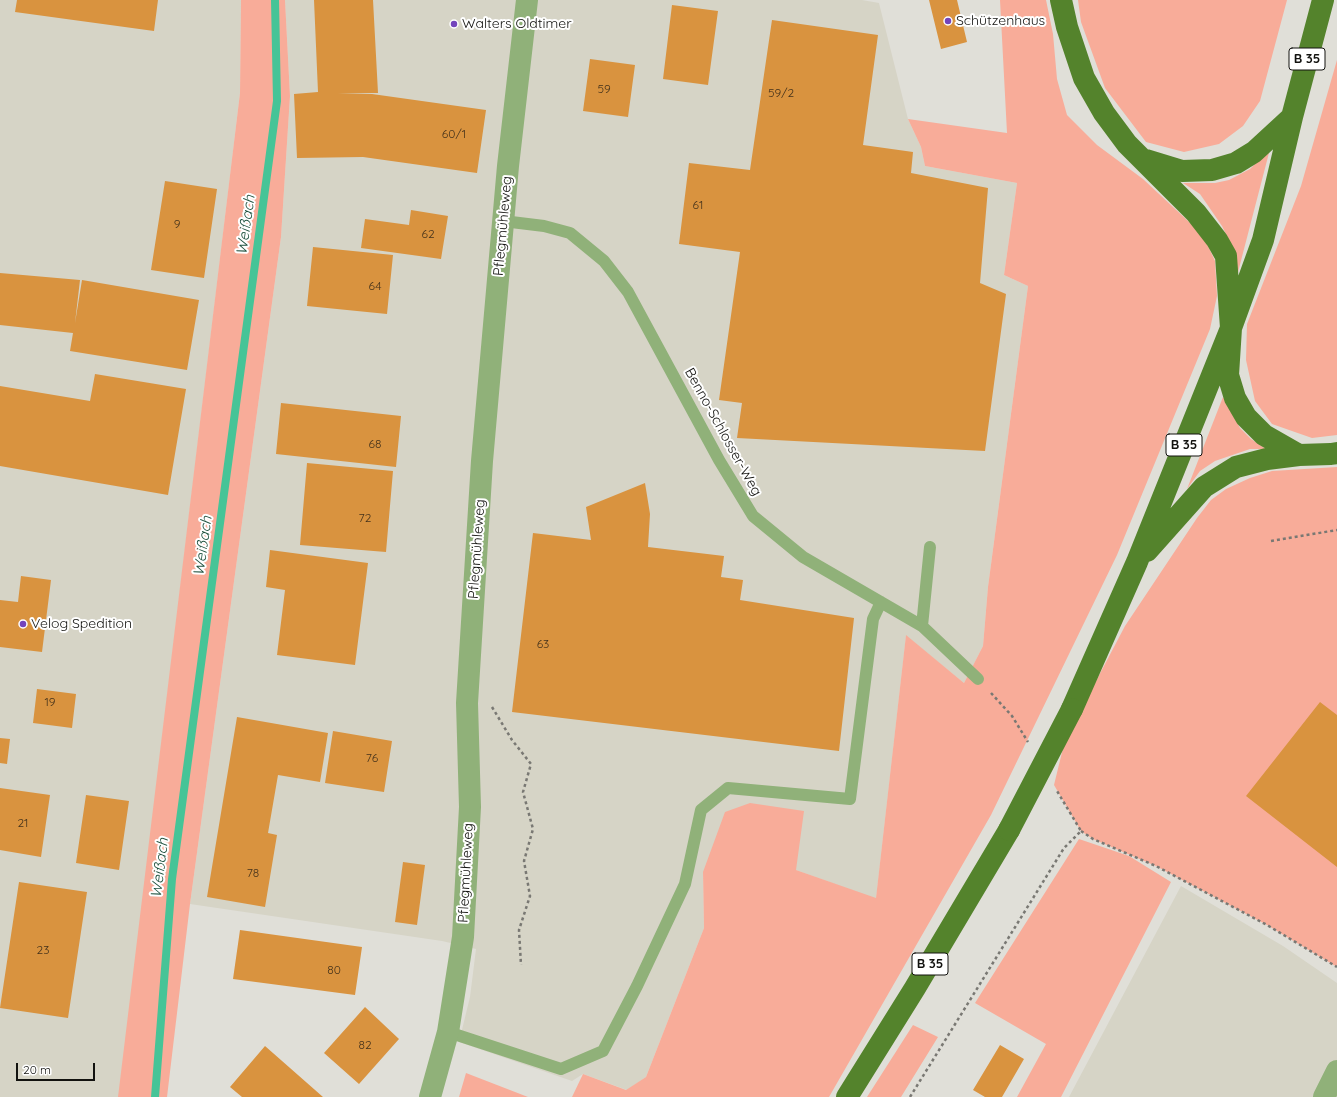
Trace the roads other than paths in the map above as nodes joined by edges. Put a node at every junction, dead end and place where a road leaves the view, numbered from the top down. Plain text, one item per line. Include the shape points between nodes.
1 (527, 0) edge
2 (1061, 0) edge
3 (1323, 0) edge
4 (1292, 117) junction
5 (1143, 159) junction
6 (503, 221) junction
7 (1231, 328) junction
8 (1337, 453) edge
9 (1299, 455) junction
10 (930, 547) dead end
11 (1137, 562) junction
12 (881, 602) junction
13 (922, 626) junction
14 (978, 679) road end
15 (448, 1032) junction
16 (1337, 1072) edge
17 (430, 1097) edge
18 (847, 1097) edge
19 (1324, 1097) edge

1 - 6 street, Pflegmühleweg
2 - 5 main road via 1084,78 1113,126
3 - 4 main road, B 35
4 - 5 main road via 1254,152 1236,163 1212,170 1182,171
4 - 7 main road, B 35 via 1263,240
5 - 7 main road via 1196,213 1226,256
6 - 12 lane, Benno-Schlosser-Weg via 544,226 570,233 604,261 628,292 718,460 753,516 803,557
6 - 15 street, Pflegmühleweg via 482,461 467,703 470,807 463,937
7 - 9 main road via 1228,374 1235,398 1246,417 1264,435
7 - 11 main road, B 35
8 - 9 main road
9 - 11 main road via 1267,459 1236,467 1204,487
10 - 13 lane
11 - 18 main road, B 35, bridge via 1072,709 1009,830
12 - 13 lane, Benno-Schlosser-Weg
12 - 15 lane via 873,619 850,799 728,788 701,810 685,884 637,986 602,1051 561,1069
13 - 14 lane, Benno-Schlosser-Weg
15 - 17 street, Pflegmühleweg
16 - 19 street

